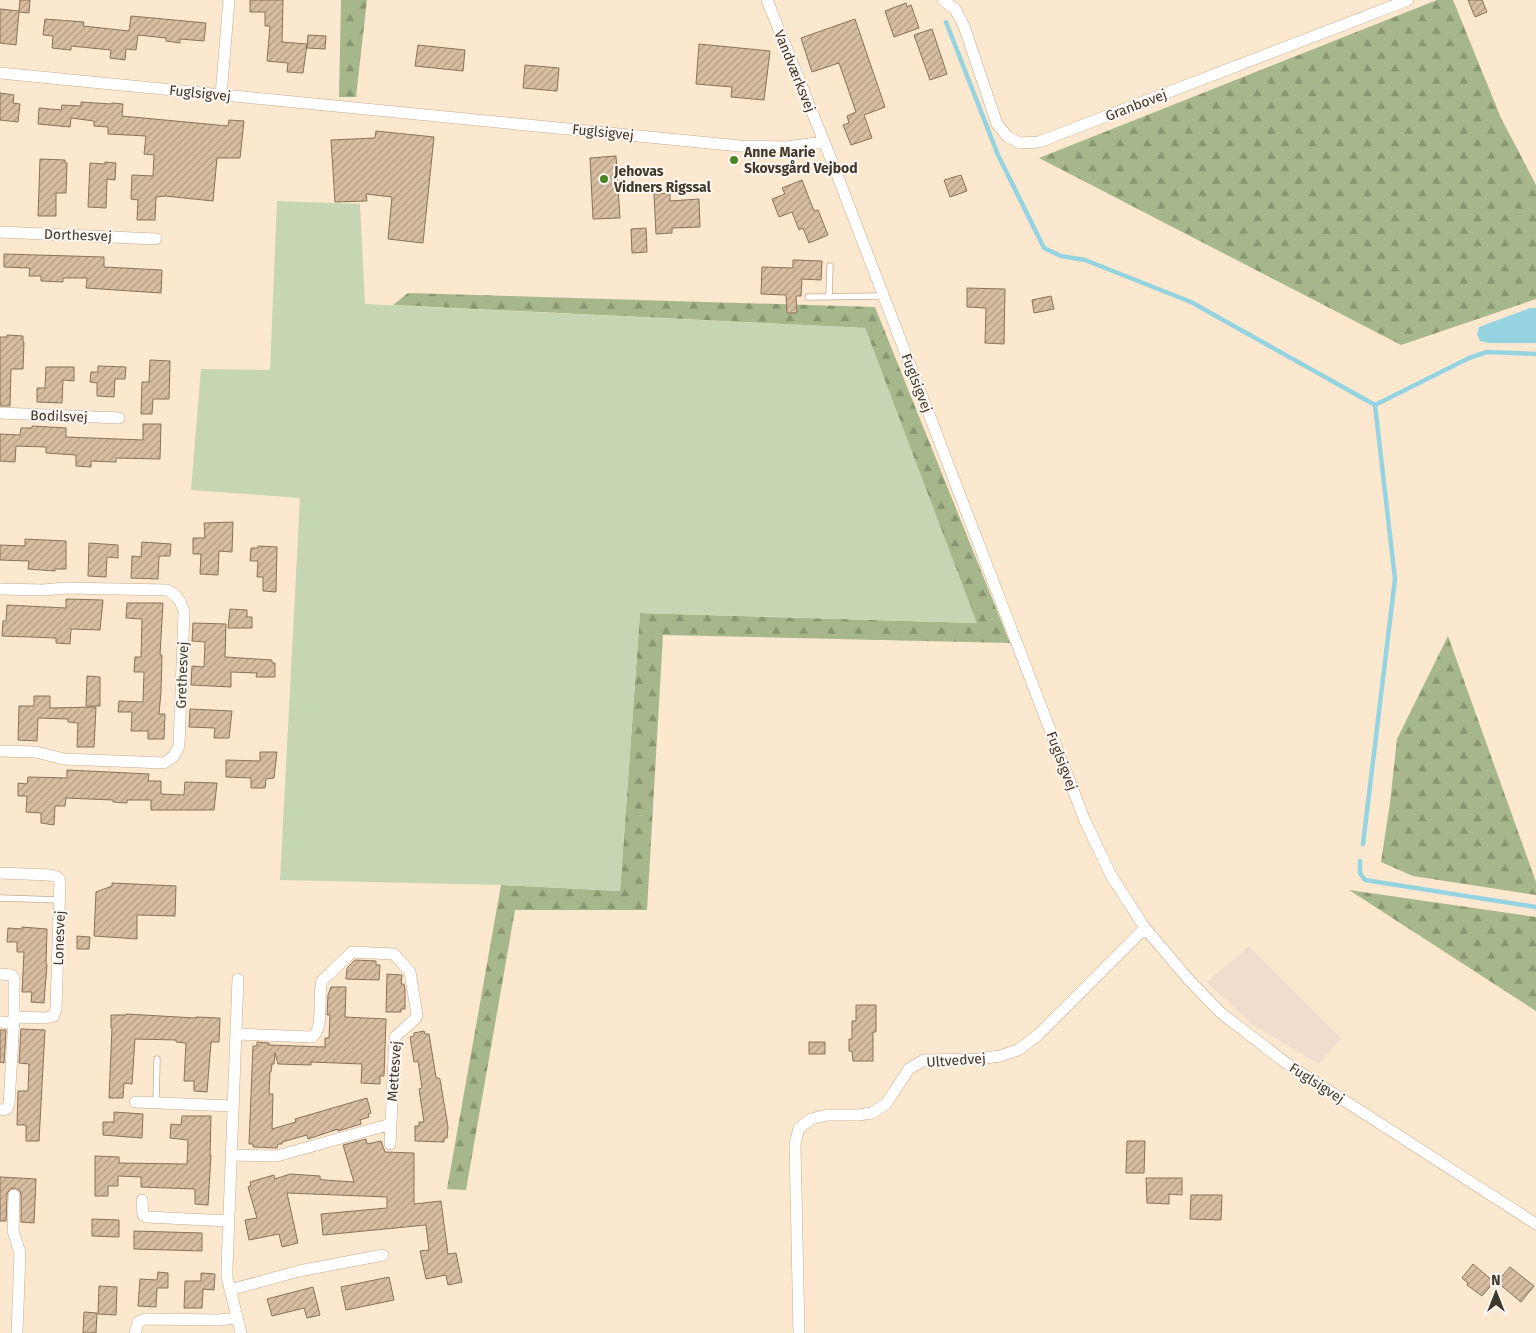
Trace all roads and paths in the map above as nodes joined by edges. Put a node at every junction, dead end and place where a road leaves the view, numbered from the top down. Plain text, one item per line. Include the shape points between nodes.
1 (229, 0) edge
2 (767, 0) edge
3 (943, 0) edge
4 (1408, 0) edge
5 (0, 73) edge
6 (221, 95) junction
7 (824, 142) junction
8 (0, 232) edge
9 (156, 238) dead end
10 (830, 266) dead end
11 (883, 296) junction
12 (808, 297) dead end
13 (829, 297) junction
14 (0, 413) edge
15 (119, 418) dead end
16 (0, 589) edge
17 (0, 751) edge
18 (0, 873) edge
19 (0, 898) edge
20 (60, 900) junction
21 (1145, 928) junction
22 (0, 974) edge
23 (238, 979) dead end
24 (14, 1020) junction
25 (0, 1022) edge
26 (236, 1034) junction
27 (157, 1059) dead end
28 (135, 1102) dead end
29 (156, 1102) junction
30 (233, 1106) junction
31 (0, 1110) edge
32 (391, 1124) junction
33 (390, 1144) dead end
34 (232, 1155) junction
35 (14, 1194) dead end
36 (142, 1200) dead end
37 (229, 1220) junction
38 (1536, 1224) edge
39 (383, 1255) dead end
40 (230, 1290) junction
41 (237, 1318) junction
42 (17, 1333) edge
43 (135, 1333) edge
44 (241, 1333) edge
45 (799, 1333) edge

1 - 6 street
2 - 7 street, Vandværksvej
3 - 4 street, Granbovej via 955,9 964,26 997,124 1008,137 1020,143 1039,142
5 - 6 street, Fuglsigvej
6 - 7 street, Fuglsigvej via 740,146 786,147
7 - 11 street, Fuglsigvej
8 - 9 street, Dorthesvej
10 - 13 lane
11 - 13 lane
11 - 21 street, Fuglsigvej via 1085,821 1112,877
12 - 13 lane
14 - 15 street, Bodilsvej
16 - 17 street, Grethesvej via 167,590 182,602 184,612 179,746 174,756 164,763 64,759 36,752
18 - 20 street, Lonesvej via 54,875 60,880
19 - 20 lane
20 - 24 street, Lonesvej via 56,1013 50,1018
21 - 38 street, Fuglsigvej via 1221,1013 1286,1063
21 - 45 street, Ultvedvej via 1038,1035 1018,1050 978,1059 924,1060 909,1069 886,1104 872,1113 827,1115 811,1119 799,1128 795,1144
22 - 24 street via 14,978
23 - 26 street
24 - 25 street, Lonesvej
24 - 31 street via 10,1104 6,1110
26 - 30 street
26 - 32 street, Mettesvej via 312,1037 318,1028 323,978 352,952 394,954 410,972 417,1015 395,1037
27 - 29 lane
28 - 29 street
29 - 30 street
30 - 34 street
32 - 33 street, Mettesvej
32 - 34 street via 277,1156
34 - 37 street
35 - 42 street via 13,1231 20,1253
36 - 37 street via 143,1215 147,1217
37 - 40 street via 227,1268
39 - 40 street via 299,1271
40 - 41 street
41 - 43 street via 145,1319 138,1322
41 - 44 street

